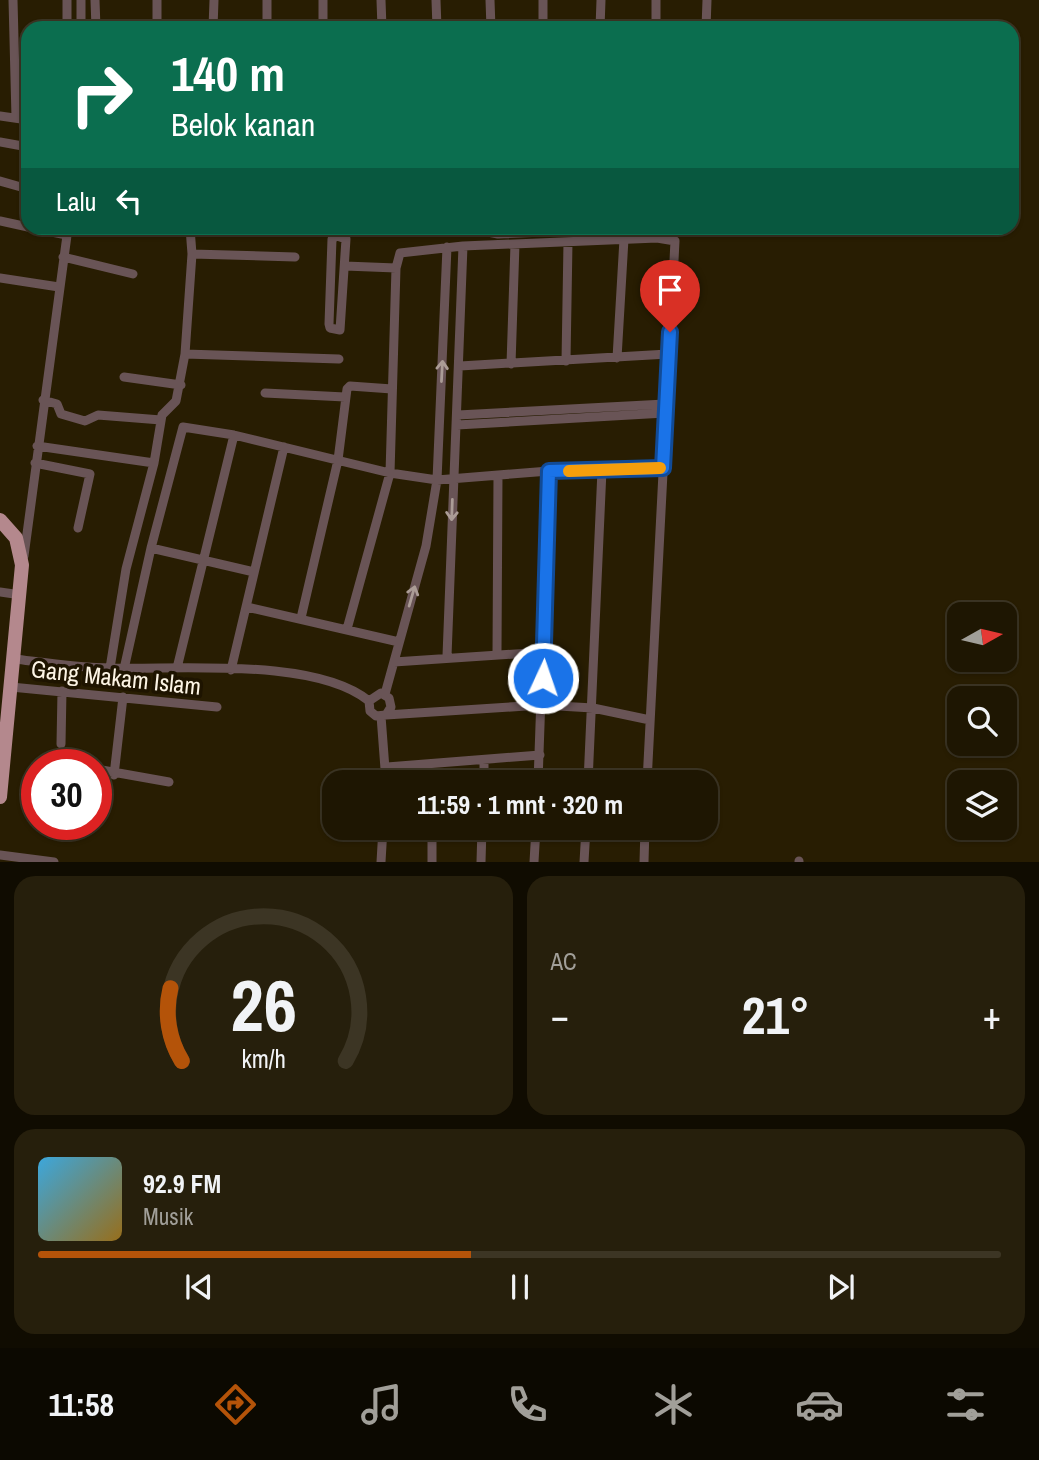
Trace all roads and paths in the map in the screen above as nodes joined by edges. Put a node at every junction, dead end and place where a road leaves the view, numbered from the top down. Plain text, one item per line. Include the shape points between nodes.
1 (13, 0) edge
2 (67, 0) edge
3 (81, 0) edge
4 (96, 0) edge
5 (157, 0) edge
6 (214, 0) edge
7 (267, 0) edge
8 (323, 0) edge
9 (381, 0) edge
10 (436, 0) edge
11 (490, 0) edge
12 (543, 0) edge
13 (601, 0) edge
14 (656, 0) edge
15 (707, 0) edge
16 (67, 21) edge
17 (81, 21) edge
18 (96, 21) edge
19 (157, 21) edge
20 (213, 21) edge
21 (267, 21) edge
22 (323, 21) edge
23 (382, 21) edge
24 (437, 21) edge
25 (491, 21) edge
26 (543, 21) edge
27 (600, 21) edge
28 (656, 21) edge
29 (706, 21) edge
30 (0, 116) edge
31 (16, 118) junction
32 (21, 119) edge
33 (0, 142) edge
34 (21, 146) edge
35 (0, 181) edge
36 (21, 187) edge
37 (0, 220) edge
38 (21, 225) edge
39 (66, 235) edge
40 (191, 235) edge
41 (624, 239) junction
42 (568, 242) junction
43 (515, 244) junction
44 (463, 246) junction
45 (447, 247) junction
46 (192, 254) junction
47 (63, 257) junction
48 (295, 257) dead end
49 (345, 266) junction
50 (396, 268) junction
51 (133, 274) dead end
52 (0, 278) edge
53 (59, 287) junction
54 (185, 354) junction
55 (668, 354) junction
56 (617, 358) junction
57 (339, 359) dead end
58 (566, 361) junction
59 (511, 364) junction
60 (460, 366) junction
61 (124, 377) dead end
62 (181, 385) junction
63 (392, 389) junction
64 (265, 393) dead end
65 (345, 397) junction
66 (43, 400) junction
67 (665, 409) junction
68 (161, 420) junction
69 (458, 420) junction
70 (234, 435) junction
71 (37, 446) junction
72 (284, 447) junction
73 (338, 460) junction
74 (35, 463) junction
75 (154, 463) junction
76 (663, 468) junction
77 (602, 470) junction
78 (549, 471) junction
79 (390, 473) junction
80 (498, 475) junction
81 (453, 480) junction
82 (437, 481) junction
83 (0, 520) edge
84 (78, 528) dead end
85 (151, 548) junction
86 (205, 561) junction
87 (22, 565) junction
88 (254, 572) junction
89 (0, 592) edge
90 (22, 596) junction
91 (247, 607) junction
92 (300, 618) junction
93 (347, 629) junction
94 (399, 642) junction
95 (544, 652) junction
96 (496, 653) junction
97 (447, 656) junction
98 (394, 662) junction
99 (9, 667) edge
100 (110, 668) junction
101 (177, 668) junction
102 (124, 669) junction
103 (231, 670) junction
104 (11, 687) junction
105 (62, 691) junction
106 (385, 694) junction
107 (123, 697) junction
108 (369, 701) junction
109 (541, 705) junction
110 (217, 707) dead end
111 (593, 708) junction
112 (384, 716) junction
113 (650, 720) junction
114 (3, 738) edge
115 (61, 744) dead end
116 (540, 755) junction
117 (484, 760) junction
118 (433, 766) junction
119 (387, 767) junction
120 (387, 770) edge
121 (433, 770) edge
122 (484, 770) edge
123 (539, 770) edge
124 (589, 770) edge
125 (648, 770) edge
126 (114, 775) joint
127 (169, 782) dead end
128 (0, 797) edge
129 (382, 840) edge
130 (432, 840) edge
131 (482, 840) edge
132 (535, 840) edge
133 (585, 840) edge
134 (645, 840) edge
135 (0, 855) edge
136 (54, 862) edge
137 (381, 862) edge
138 (432, 862) edge
139 (481, 862) edge
140 (534, 862) edge
141 (584, 862) edge
142 (644, 862) edge

1 - 31 street
2 - 16 street
3 - 17 street
4 - 18 street
5 - 19 street
6 - 20 street
7 - 21 street
8 - 22 street
9 - 23 street
10 - 24 street
11 - 25 street
12 - 26 street
13 - 27 street
14 - 28 street
15 - 29 street
30 - 31 street
31 - 32 street
33 - 34 street
35 - 36 street
37 - 38 street
39 - 47 street
40 - 46 street
41 - 42 street
41 - 55 street via 675,241
41 - 56 street
42 - 43 street
42 - 58 street
43 - 44 street
43 - 59 street
44 - 45 street
44 - 60 street
45 - 50 street via 400,253
82 -> 45 street
46 - 48 street
46 - 54 street
47 - 51 street
47 - 53 street
49 - 49 street via 342,326 340,330 329,324 332,240 337,236 346,239
49 - 50 street
50 - 63 street
52 - 53 street
53 - 66 street
54 - 57 street
54 - 62 street
55 - 56 street
55 - 67 street
56 - 58 street
58 - 59 street
59 - 60 street
60 - 69 street
61 - 62 street
62 - 68 street via 176,401 165,409
63 - 65 street via 350,386
63 - 79 street
64 - 65 street
65 - 73 street
66 - 68 street via 57,404 61,414 85,421 98,415
66 - 71 street
67 - 69 street
67 - 76 street
68 - 75 street
69 - 81 street
70 - 72 street
70 - 85 street via 183,427
70 - 86 street
71 - 74 street
71 - 75 street
72 - 73 street
72 - 88 street
73 - 79 street
73 - 92 street
74 - 84 street via 90,474
74 - 87 street
75 - 100 street via 126,569
76 - 77 street
76 - 113 street
77 - 78 street
77 - 111 street
78 - 80 street
78 - 95 street
79 - 82 street
79 - 93 street
80 - 81 street
80 - 96 street
81 - 82 street
81 -> 97 street
94 -> 82 street via 426,546
83 - 87 main road via 16,538
85 - 86 street
85 - 102 street
86 - 88 street
86 - 101 street
87 - 90 main road
88 - 91 street
89 - 90 street
90 - 99 main road
91 - 92 street
91 - 103 street
92 - 93 street
93 - 94 street
94 - 98 street
95 - 96 street
95 - 109 street
96 - 97 street
97 - 98 street
98 - 106 street
99 - 100 street
99 - 104 main road
100 - 102 street
101 - 102 street
101 - 103 street
103 - 108 street via 324,679
104 - 105 street, Gang Makam Islam
104 - 114 main road
105 - 107 street, Gang Makam Islam
105 - 115 street
106 - 108 street via 376,694
106 - 112 street via 391,707
107 - 110 street, Gang Makam Islam
107 - 126 street
108 - 112 street via 370,711
109 - 111 street
109 - 112 street
109 - 116 street
111 - 113 street
111 - 124 street
112 - 119 street
113 - 125 street
114 - 128 main road
116 - 117 street
116 - 123 street
117 - 118 street
117 - 122 street
118 - 119 street
118 - 121 street
119 - 120 street
126 - 127 street
129 - 137 street
130 - 138 street
131 - 139 street
132 - 140 street
133 - 141 street
134 - 142 street
135 - 136 street

